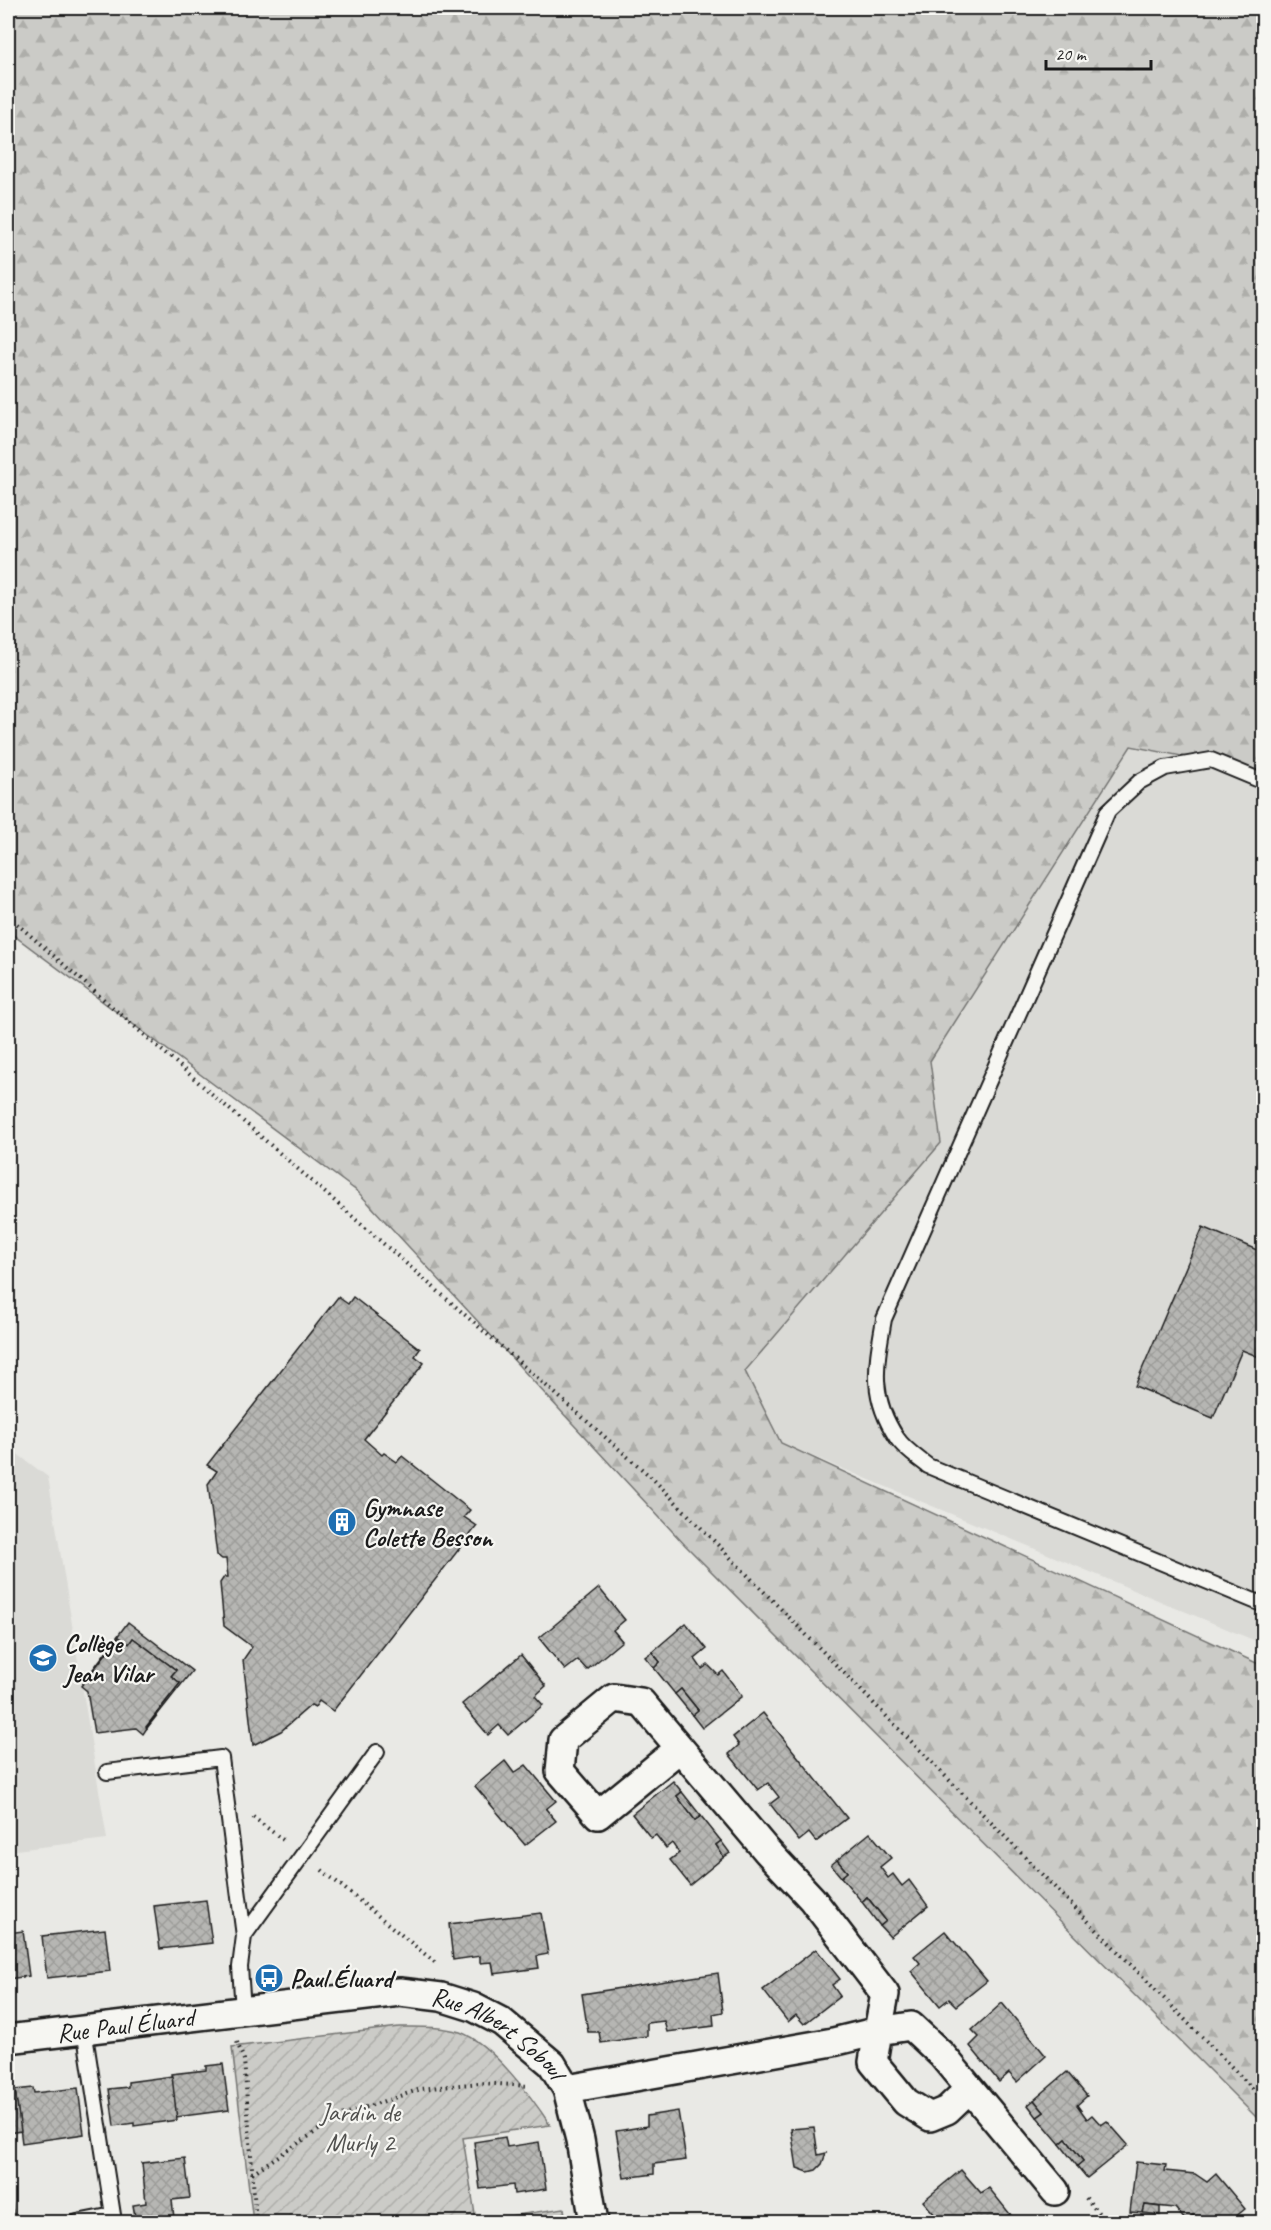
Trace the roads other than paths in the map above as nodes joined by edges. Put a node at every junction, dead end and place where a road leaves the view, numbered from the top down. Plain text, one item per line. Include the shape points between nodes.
1 (1263, 782) edge
2 (1263, 1605) edge
3 (680, 1748) junction
4 (377, 1752) dead end
5 (107, 1772) dead end
6 (244, 1936) junction
7 (234, 2011) junction
8 (84, 2029) junction
9 (879, 2031) junction
10 (8, 2039) edge
11 (567, 2089) junction
12 (969, 2089) junction
13 (1055, 2191) dead end
14 (77, 2223) edge
15 (594, 2223) edge

1 - 2 lane via 1211,760 1165,768 1139,782 1108,811 884,1319 876,1366 879,1403 898,1439 928,1466
3 - 3 street via 641,1702 614,1698 563,1740 560,1771 598,1815
3 - 9 street via 812,1899 885,1995
4 - 6 lane
5 - 6 lane via 221,1758
6 - 7 lane
7 - 8 street, Rue Paul Éluard
7 - 11 street, Rue Albert Soboul via 400,1992 441,1997 502,2022 552,2064
8 - 10 street, Rue Paul Éluard
8 - 14 lane via 113,2215
9 - 11 street, Rue Albert Soboul
9 - 12 street, Rue Albert Soboul via 910,2026 942,2055
9 - 12 street via 873,2062 906,2102 930,2117 947,2110
11 - 15 street
12 - 13 street, Rue Albert Soboul

